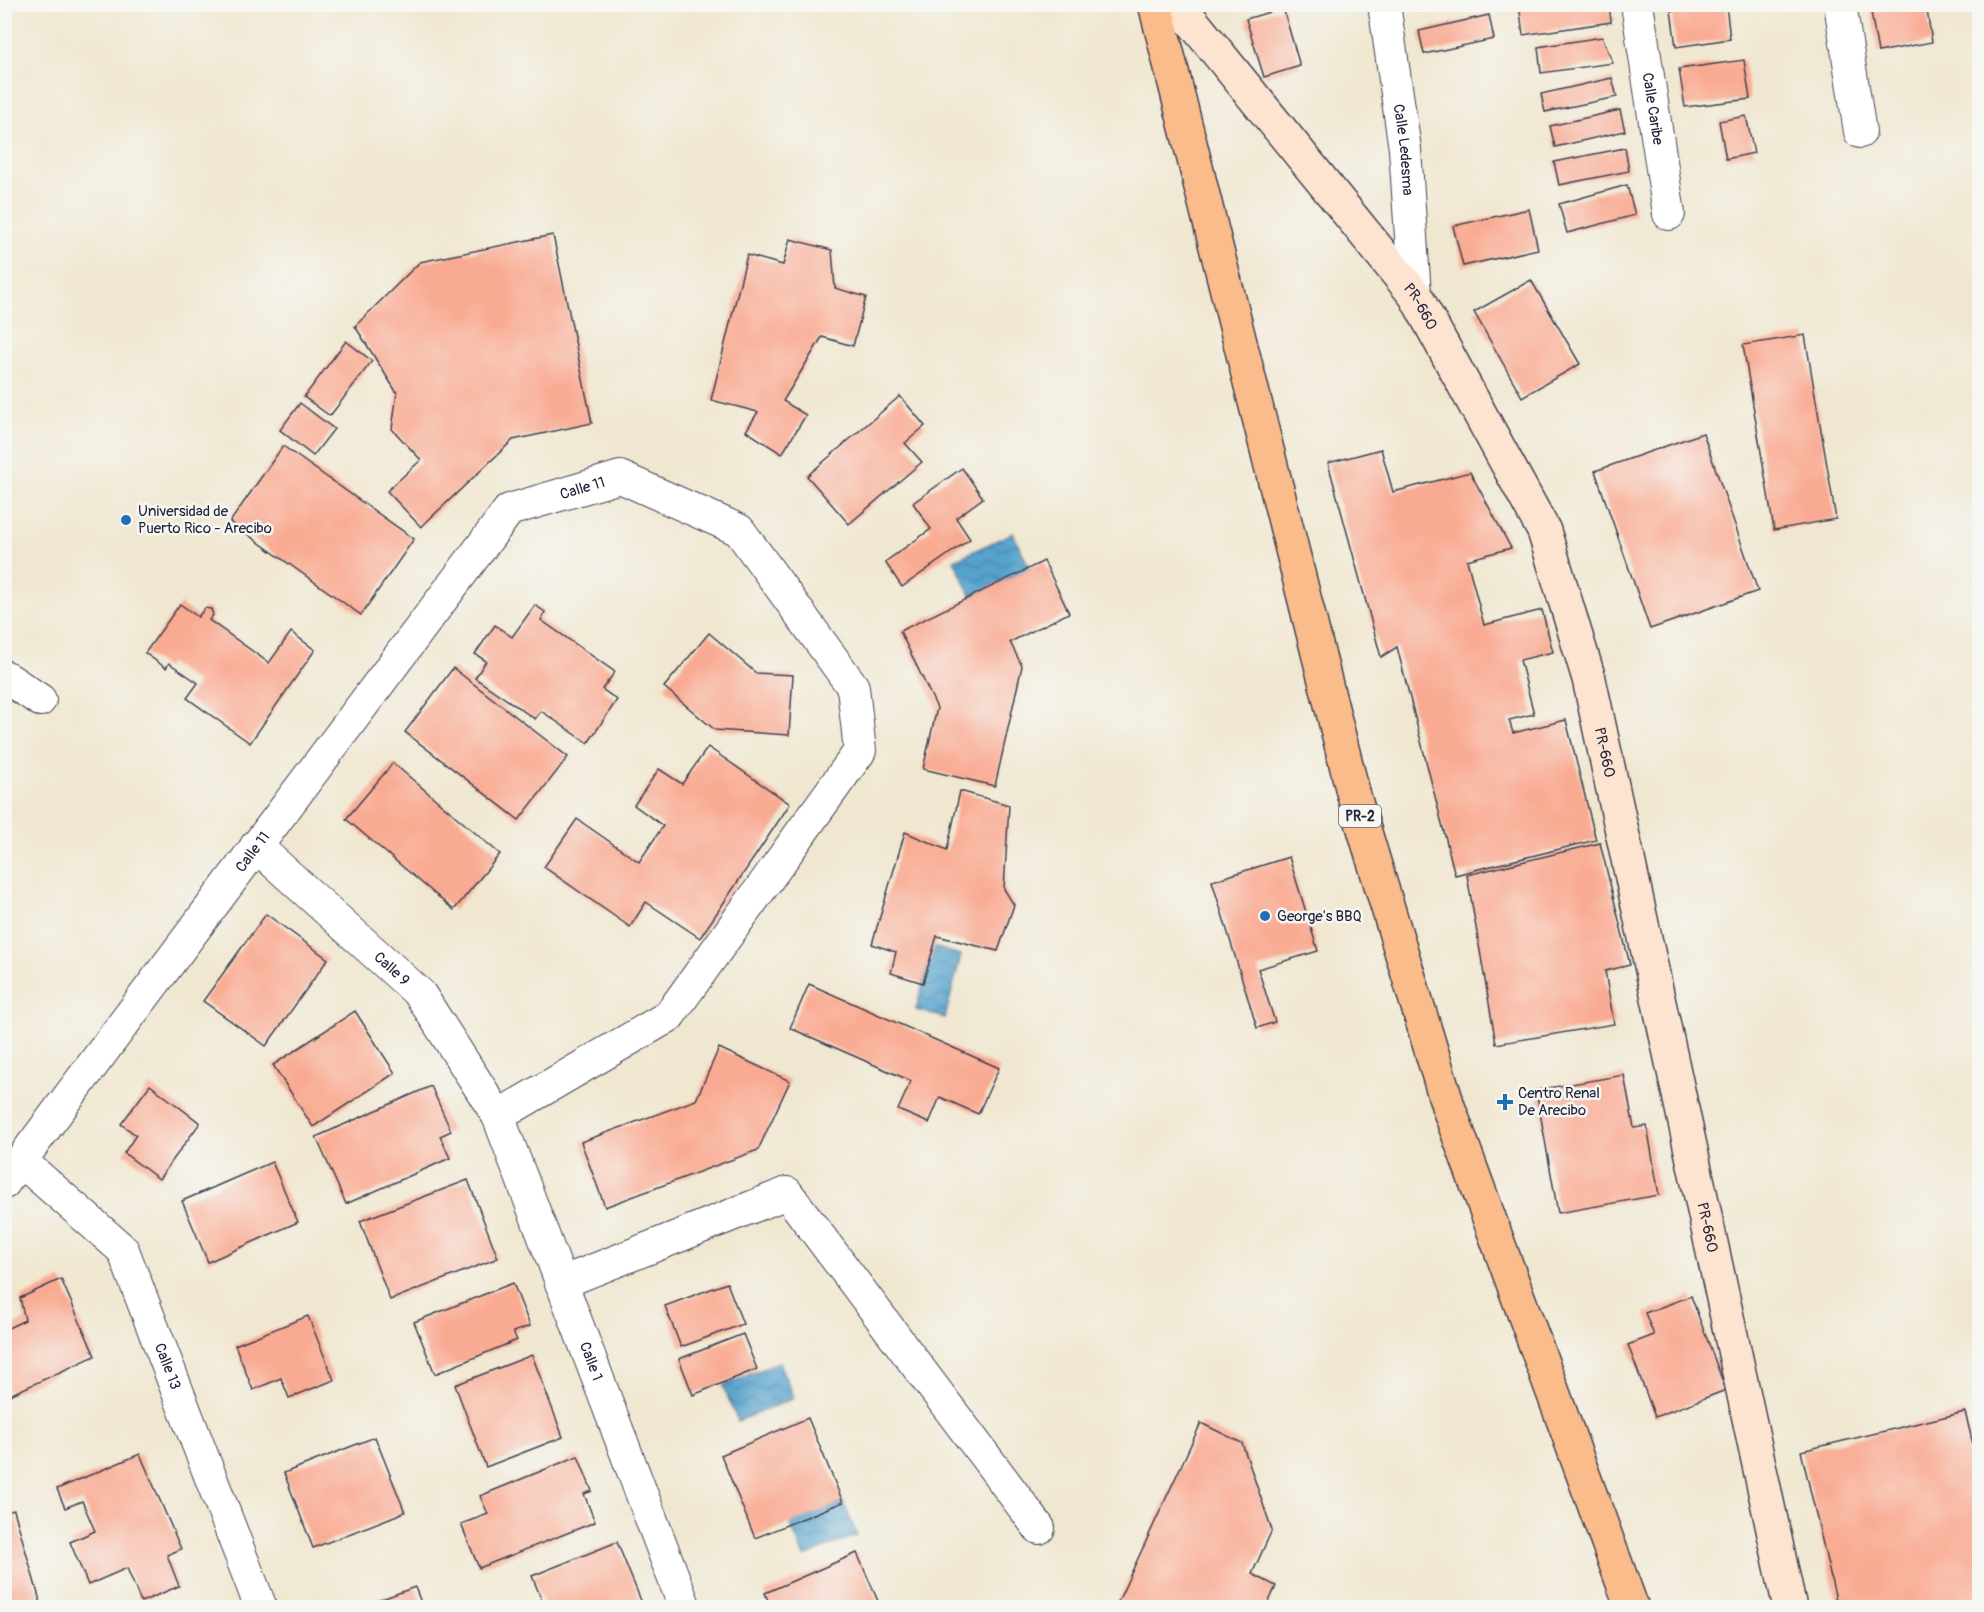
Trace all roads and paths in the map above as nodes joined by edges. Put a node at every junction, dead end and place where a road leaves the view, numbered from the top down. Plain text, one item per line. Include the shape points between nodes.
1 (1155, 4) edge
2 (1178, 4) edge
3 (1384, 4) edge
4 (1637, 4) edge
5 (1840, 4) edge
6 (1860, 132) dead end
7 (1669, 214) dead end
8 (1415, 295) junction
9 (4, 676) edge
10 (39, 700) dead end
11 (256, 846) junction
12 (498, 1116) junction
13 (13, 1172) edge
14 (561, 1283) junction
15 (1039, 1528) dead end
16 (250, 1605) edge
17 (685, 1608) edge
18 (1632, 1608) edge
19 (1791, 1608) edge

1 - 18 main road, PR-2 via 1354,796 1448,1106
2 - 8 street, PR-660 / PR-660
3 - 8 street, Calle Ledesma via 1405,149
4 - 7 street, Calle Caribe
5 - 6 street
8 - 19 street, PR-660 / PR-660 via 1544,531 1589,679
9 - 10 street
11 - 12 street, Calle 9 via 420,994
11 - 12 street, Calle 11 via 509,510 620,477 739,530 853,687 860,751 669,1016
11 - 13 street, Calle 11
12 - 14 street, Calle 1
13 - 16 street, Calle 13 via 123,1250
14 - 15 street via 788,1193
14 - 17 street, Calle 1

